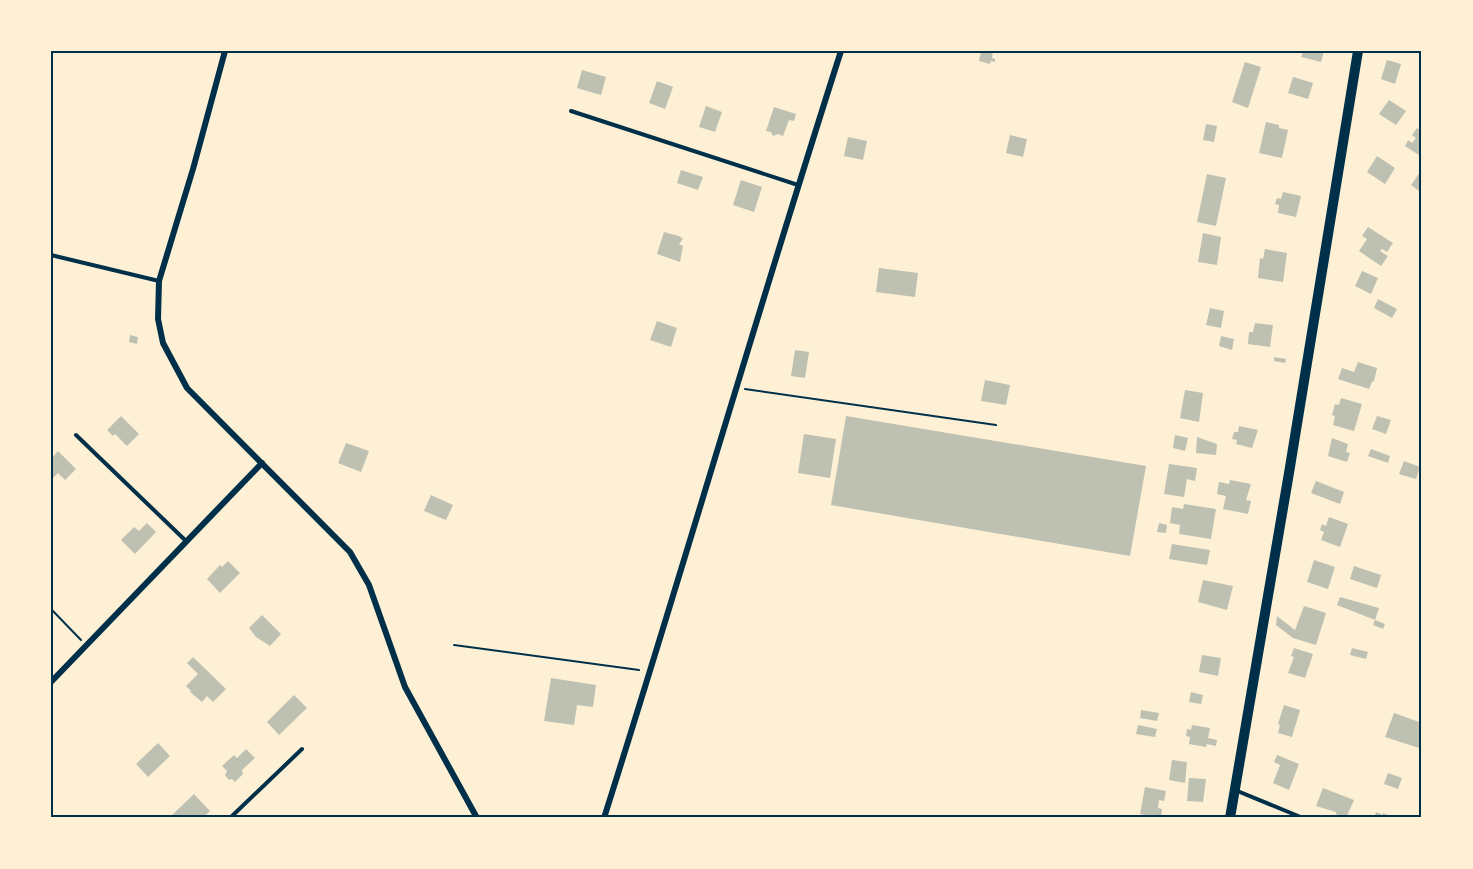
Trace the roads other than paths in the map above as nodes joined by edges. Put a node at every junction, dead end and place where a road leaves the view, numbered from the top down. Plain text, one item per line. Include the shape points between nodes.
1 (225, 51) edge
2 (841, 51) edge
3 (1358, 51) edge
4 (571, 111) dead end
5 (798, 185) junction
6 (51, 255) edge
7 (159, 281) junction
8 (76, 435) dead end
9 (262, 464) junction
10 (186, 542) junction
11 (51, 682) edge
12 (302, 749) dead end
13 (1235, 790) junction
14 (230, 818) edge
15 (477, 818) edge
16 (604, 818) edge
17 (1230, 818) edge
18 (1303, 818) edge

1 - 7 street
2 - 5 street
3 - 13 street
4 - 5 lane
5 - 16 street
6 - 7 lane
7 - 9 street via 158,319 163,343 187,388
8 - 10 lane
9 - 10 street
9 - 15 street via 350,552 369,585 405,687
10 - 11 street
12 - 14 lane
13 - 17 street
13 - 18 lane

